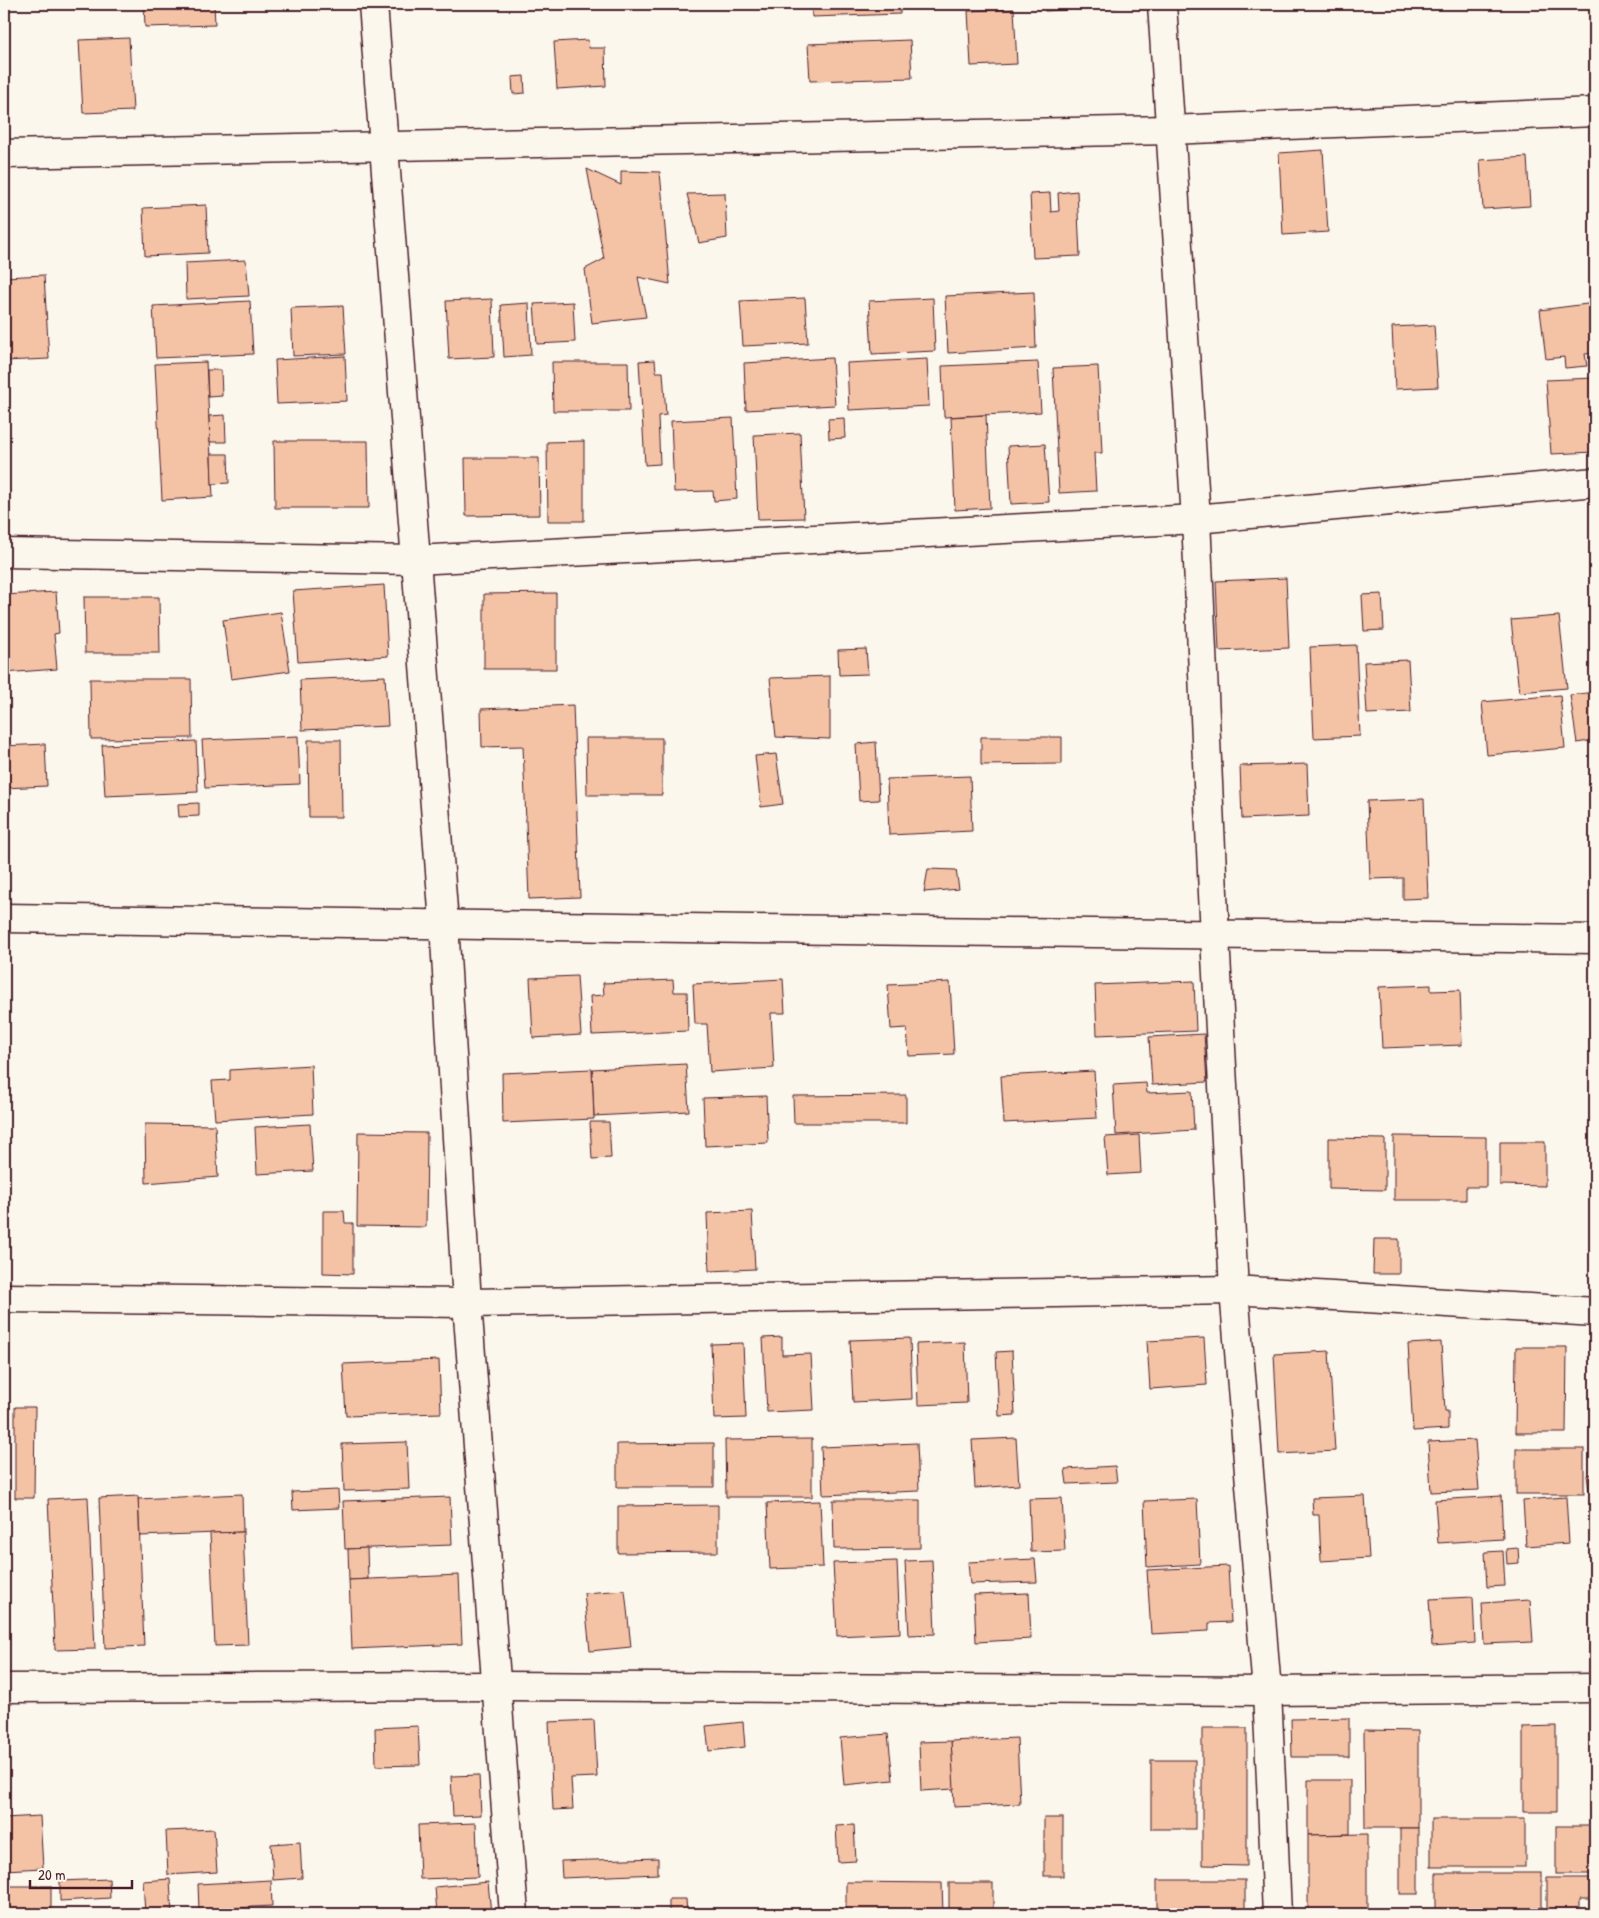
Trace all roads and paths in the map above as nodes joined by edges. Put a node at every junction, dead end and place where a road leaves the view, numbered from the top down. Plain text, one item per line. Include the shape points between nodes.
1 (373, 4) edge
2 (1162, 4) edge
3 (1595, 112) edge
4 (1170, 130) junction
5 (383, 147) junction
6 (4, 154) edge
7 (1595, 482) edge
8 (1196, 519) junction
9 (4, 553) edge
10 (415, 560) junction
11 (4, 918) edge
12 (444, 923) junction
13 (1215, 937) junction
14 (1595, 939) edge
15 (1234, 1290) junction
16 (4, 1298) edge
17 (467, 1303) junction
18 (1595, 1312) edge
19 (496, 1686) junction
20 (4, 1688) edge
21 (1595, 1688) edge
22 (1268, 1691) junction
23 (514, 1914) edge
24 (1277, 1914) edge

1 - 5 street
2 - 4 street
3 - 4 street
4 - 5 street
4 - 8 street
5 - 6 street
5 - 10 street
7 - 8 street
8 - 10 street
8 - 13 street
9 - 10 street
10 - 12 street
11 - 12 street
12 - 13 street
12 - 17 street
13 - 14 street
13 - 15 street
15 - 17 street
15 - 18 street
15 - 22 street
16 - 17 street
17 - 19 street
19 - 20 street
19 - 22 street
19 - 23 street
21 - 22 street
22 - 24 street

